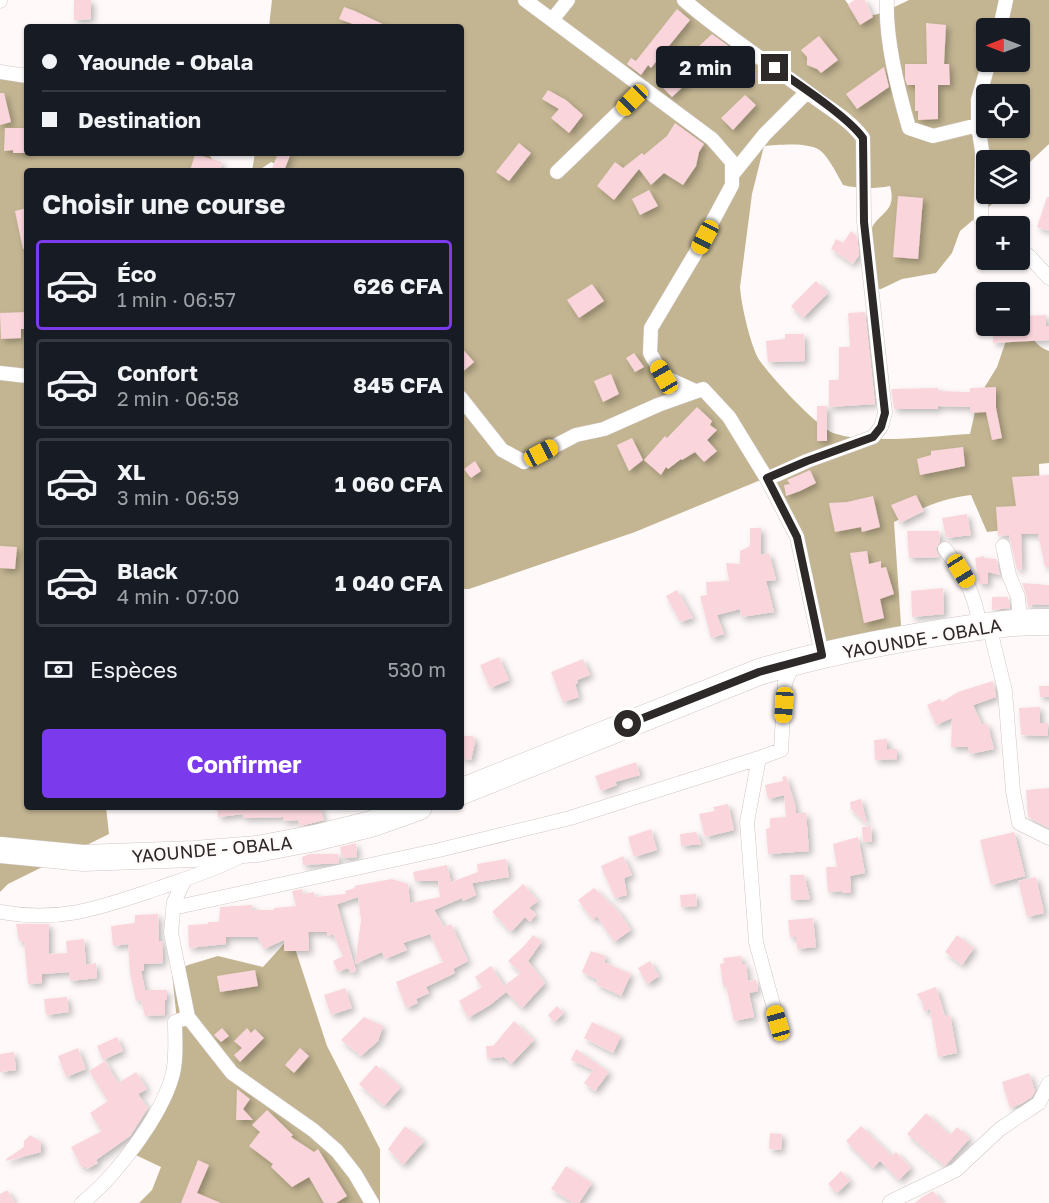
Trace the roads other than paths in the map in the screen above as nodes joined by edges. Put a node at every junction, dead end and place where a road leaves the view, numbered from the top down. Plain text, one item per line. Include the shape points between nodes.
1 (525, 0) edge
2 (568, 0) edge
3 (684, 0) edge
4 (887, 0) edge
5 (1006, 0) edge
6 (1002, 18) edge
7 (552, 20) junction
8 (0, 72) edge
9 (24, 76) edge
10 (644, 88) junction
11 (807, 92) junction
12 (976, 125) edge
13 (980, 138) edge
14 (557, 172) dead end
15 (732, 175) junction
16 (981, 216) edge
17 (1030, 257) edge
18 (1049, 278) edge
19 (0, 373) edge
20 (24, 376) edge
21 (695, 392) junction
22 (464, 402) edge
23 (767, 478) junction
24 (1003, 546) dead end
25 (945, 549) dead end
26 (1020, 621) junction
27 (1049, 622) edge
28 (985, 625) junction
29 (822, 655) junction
30 (794, 662) junction
31 (759, 758) junction
32 (464, 790) edge
33 (400, 810) edge
34 (369, 815) edge
35 (1049, 838) edge
36 (257, 849) junction
37 (0, 850) edge
38 (185, 879) junction
39 (173, 908) junction
40 (0, 912) edge
41 (188, 1017) junction
42 (778, 1023) dead end
43 (1049, 1083) edge
44 (890, 1202) edge
45 (82, 1203) edge
46 (372, 1203) edge

1 - 7 street
2 - 7 street
3 - 11 street
4 - 12 street via 898,89 909,129 933,136
5 - 6 street
7 - 10 street
8 - 9 street
10 - 14 street
10 - 15 street via 712,138 732,162
11 - 15 street via 765,134
11 - 23 street via 863,138 864,222 885,413 873,437
13 - 16 street
15 - 21 street via 732,185 651,328 650,353 664,377
17 - 18 street
19 - 20 street
21 - 22 street via 604,429 576,435 524,462 502,450
21 - 23 street via 704,388 729,417
23 - 29 street via 797,537
24 - 26 street via 1018,597
25 - 28 street via 968,582
26 - 27 highway, YAOUNDE - OBALA
26 - 28 highway, YAOUNDE - OBALA
28 - 29 highway, YAOUNDE - OBALA
28 - 35 street via 1005,691 1019,823
29 - 30 highway, YAOUNDE - OBALA
30 - 31 street via 785,683 781,750
30 - 32 highway, YAOUNDE - OBALA via 759,672
31 - 39 street via 570,818
31 - 42 street via 747,822 756,942
33 - 34 highway, YAOUNDE - OBALA
34 - 36 highway, YAOUNDE - OBALA via 294,843
36 - 37 highway, YAOUNDE - OBALA via 83,858
36 - 38 street via 215,870
38 - 39 street
38 - 40 street via 82,913 19,916
39 - 41 street via 171,933
41 - 45 street via 175,1022 172,1076 156,1115 99,1189
41 - 46 street via 232,1072 337,1151
43 - 44 street via 1039,1102 1000,1129 956,1170

